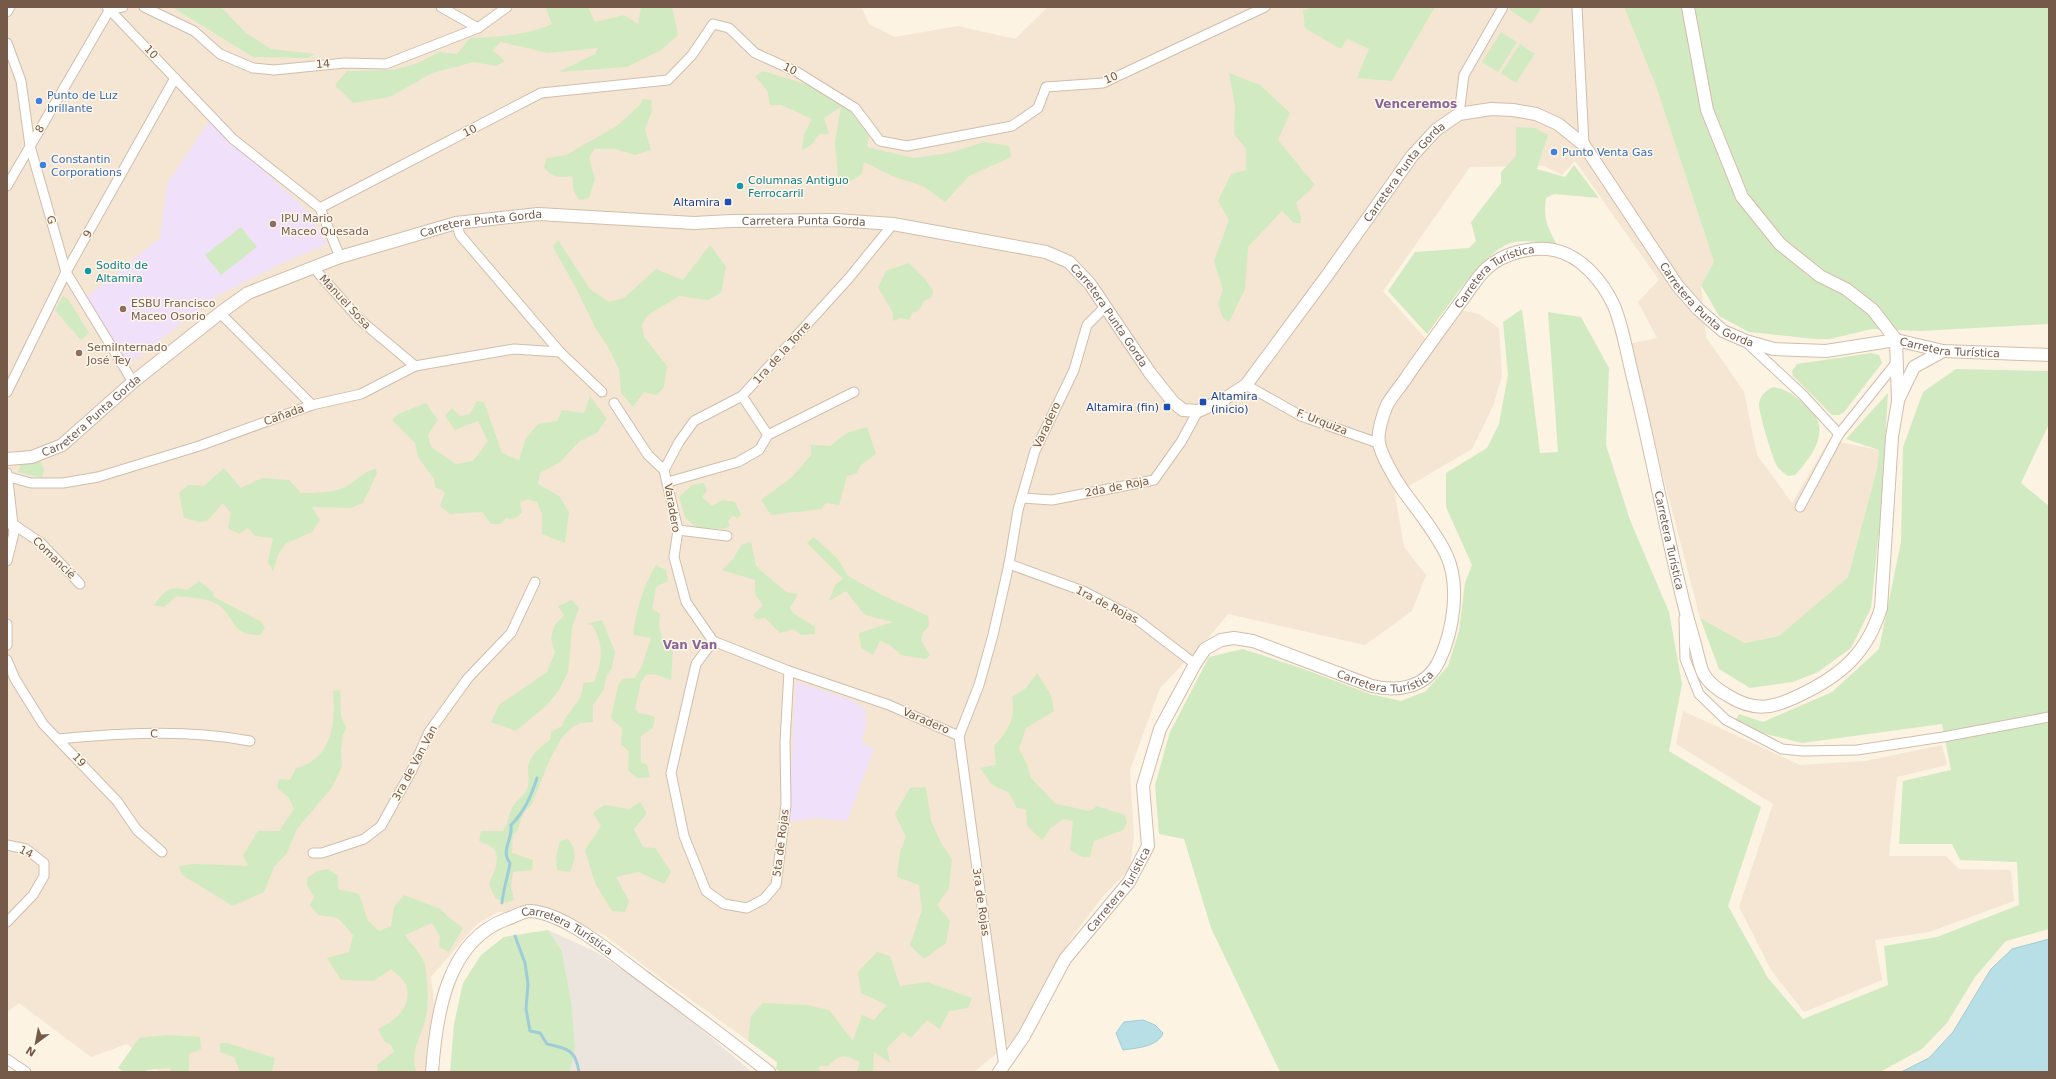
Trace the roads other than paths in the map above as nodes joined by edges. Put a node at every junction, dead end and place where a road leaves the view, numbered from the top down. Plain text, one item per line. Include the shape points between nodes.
1 (10, 7) edge
2 (123, 7) edge
3 (144, 7) edge
4 (441, 7) edge
5 (507, 7) edge
6 (1265, 7) edge
7 (1503, 7) edge
8 (1577, 7) edge
9 (1688, 7) edge
10 (109, 8) edge
11 (7, 12) edge
12 (478, 28) junction
13 (7, 43) edge
14 (175, 78) junction
15 (1459, 114) junction
16 (1584, 145) junction
17 (30, 146) junction
18 (7, 186) edge
19 (320, 208) junction
20 (456, 223) junction
21 (893, 224) junction
22 (340, 257) junction
23 (313, 267) junction
24 (66, 272) junction
25 (1106, 306) junction
26 (220, 313) junction
27 (1896, 340) junction
28 (1746, 341) junction
29 (1943, 351) junction
30 (560, 352) junction
31 (2049, 355) edge
32 (1896, 363) junction
33 (415, 366) junction
34 (133, 382) junction
35 (1246, 385) junction
36 (7, 392) edge
37 (602, 392) dead end
38 (854, 392) dead end
39 (742, 396) junction
40 (1898, 401) junction
41 (614, 403) dead end
42 (312, 405) junction
43 (1198, 411) junction
44 (1839, 434) junction
45 (768, 435) junction
46 (1378, 442) junction
47 (7, 459) edge
48 (664, 470) junction
49 (8, 475) edge
50 (668, 482) junction
51 (1022, 498) junction
52 (1800, 507) dead end
53 (10, 524) edge
54 (678, 530) junction
55 (727, 536) dead end
56 (7, 561) edge
57 (1009, 564) junction
58 (535, 582) dead end
59 (80, 584) dead end
60 (1684, 606) junction
61 (7, 624) edge
62 (713, 641) junction
63 (7, 645) edge
64 (7, 660) edge
65 (1195, 664) junction
66 (789, 671) junction
67 (2049, 717) edge
68 (959, 736) junction
69 (58, 739) junction
70 (250, 741) dead end
71 (7, 845) edge
72 (162, 852) dead end
73 (313, 853) dead end
74 (7, 922) edge
75 (7, 1058) edge
76 (1002, 1070) edge
77 (26, 1072) edge
78 (432, 1072) edge
79 (769, 1072) edge

1 - 11 street
2 - 10 street
3 - 12 street, 14 via 194,31 220,54 253,68 274,70 345,63 386,64
4 - 12 street
5 - 12 street, 14
6 - 19 street, 10 via 1103,83 1046,87 1038,108 1012,126 907,146 880,141 855,108 797,72 755,53 730,28 713,24 692,55 668,80 541,93
7 - 15 street via 1464,75
8 - 16 street
9 - 27 main road via 1707,110 1742,197 1780,244 1820,276 1846,289 1873,310
10 - 14 street, 10
10 - 17 street, 8
13 - 17 street, G via 21,81
14 - 19 street, 10 via 233,139
14 - 24 street, 9
15 - 16 main road, Carretera Punta Gorda via 1490,109 1536,114 1558,124
15 - 35 main road, Carretera Punta Gorda via 1436,130 1412,156
16 - 28 main road, Carretera Punta Gorda via 1677,285 1698,309 1723,331
17 - 18 street, 8
17 - 24 street, G
19 - 22 street, 10
20 - 21 main road, Carretera Punta Gorda via 538,214 694,223 836,220
20 - 22 main road, Carretera Punta Gorda
20 - 30 street via 460,235
21 - 25 main road, Carretera Punta Gorda via 1046,252 1068,262 1090,284
21 - 39 street, 1ra de la Torre via 849,278
22 - 23 main road, Carretera Punta Gorda
23 - 26 main road, Carretera Punta Gorda via 248,294
23 - 33 street, Manuel Sosa via 359,319
24 - 34 street, G
24 - 36 street, 9
25 - 43 main road, Carretera Punta Gorda via 1172,402 1183,410
25 - 51 street, Varadero via 1087,325 1074,370 1035,451
26 - 34 main road, Carretera Punta Gorda
26 - 42 street
27 - 28 main road, Carretera Punta Gorda via 1826,352 1774,349
27 - 29 main road, Carretera Turística
27 - 32 main road, Carretera Turística
28 - 44 street via 1803,395
29 - 31 main road, Carretera Turística
29 - 40 main road via 1914,367
30 - 33 street, Cañada via 514,349
30 - 37 street
32 - 40 main road, Carretera Turística
32 - 44 street
33 - 42 street, Cañada via 361,394
34 - 47 main road, Carretera Punta Gorda via 62,444 32,457
35 - 43 main road, Carretera Punta Gorda via 1223,400
35 - 46 street, F. Urquiza via 1301,416
38 - 45 street
39 - 45 street
39 - 48 street, 1ra de la Torre via 694,421
40 - 60 main road, Carretera Turística via 1892,437 1881,608 1874,630 1847,665 1811,690 1790,700 1768,707 1752,707 1737,702 1718,690 1703,673
41 - 48 street, Varadero via 648,455
42 - 49 street, Cañada via 199,446 98,477 63,483 31,483
43 - 51 street, 2da de Roja via 1181,442 1154,480 1052,500
44 - 52 street
45 - 50 street via 759,450 738,462
46 - 60 main road, Carretera Turística via 1387,406 1428,345 1486,269 1502,258 1526,250 1556,251 1574,258 1589,269 1615,308 1647,436
46 - 65 main road, Carretera Turística via 1393,476 1446,552 1452,567 1452,622 1435,668 1416,685 1390,690 1372,686 1254,641 1234,638 1221,640 1204,649
48 - 50 street, Varadero
49 - 53 street
50 - 54 street, Varadero
51 - 57 street, Varadero
53 - 56 street via 14,533
53 - 59 street, Comancié via 41,543
54 - 55 street
54 - 62 street, Varadero via 674,557 686,602
57 - 65 street, 1ra de Rojas via 1083,591 1135,618
57 - 68 street, Varadero via 979,685
58 - 73 street, 3ra de Van Van via 511,633 468,678 429,732 412,770 380,826 364,840 322,853
60 - 67 street via 1685,659 1698,694 1726,720 1782,749 1858,750
61 - 63 street
62 - 66 street, Varadero
62 - 66 street, 5ta de Rojas via 696,664 671,772 684,836 706,891 724,904 747,908 764,899 776,885 786,805 785,742
64 - 69 street, 19 via 43,724
65 - 76 main road, Carretera Turística via 1160,729 1143,786 1148,846 1129,882 1065,959 1024,1036
66 - 68 street, Varadero via 889,705
68 - 76 street, 3ra de Rojas
69 - 70 street, C via 174,734 217,735
69 - 72 street, 19 via 117,801 137,830
71 - 74 street, 14 via 26,849 44,863 44,876 33,895
75 - 77 street
78 - 79 main road, Carretera Turística via 444,991 456,962 477,938 495,924 529,911 557,918 583,932

